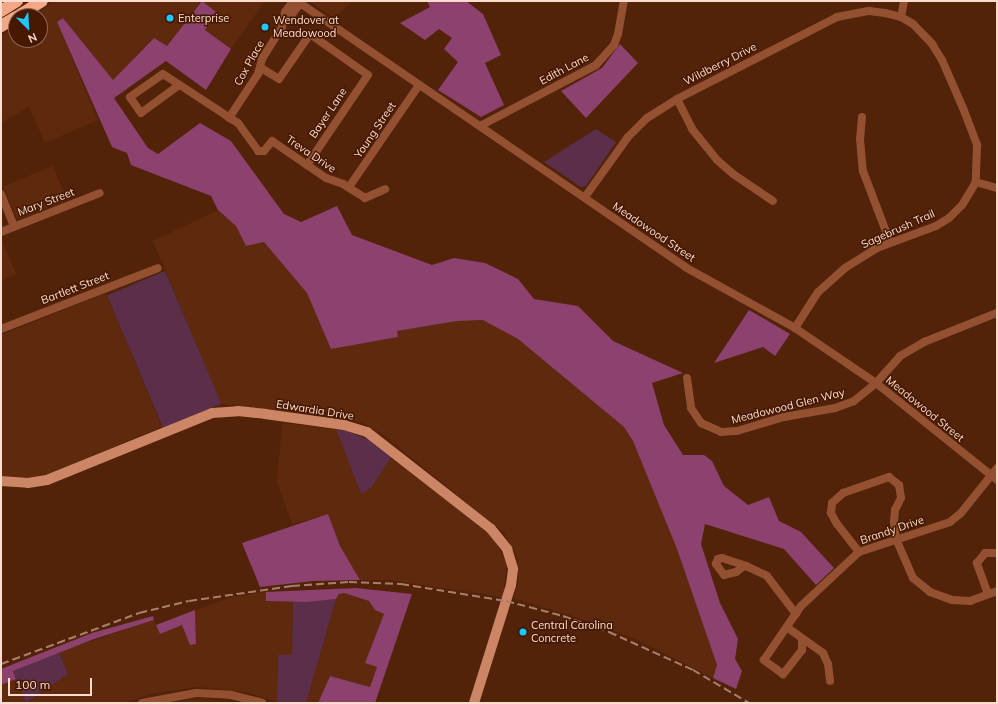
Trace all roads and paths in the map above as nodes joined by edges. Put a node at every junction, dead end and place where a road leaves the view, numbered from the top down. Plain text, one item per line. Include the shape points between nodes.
1 (17, 1) edge
2 (42, 1) edge
3 (624, 1) edge
4 (904, 1) edge
5 (297, 2) edge
6 (31, 8) edge
7 (1, 11) edge
8 (901, 17) junction
9 (261, 68) junction
10 (179, 85) junction
11 (419, 85) junction
12 (677, 99) junction
13 (862, 117) dead end
14 (229, 118) junction
15 (480, 126) junction
16 (307, 164) junction
17 (976, 182) junction
18 (349, 187) junction
19 (997, 188) edge
20 (385, 189) dead end
21 (100, 193) dead end
22 (1, 194) edge
23 (585, 198) junction
24 (773, 200) dead end
25 (14, 226) junction
26 (1, 232) edge
27 (890, 242) junction
28 (158, 268) dead end
29 (997, 313) edge
30 (795, 328) junction
31 (1, 329) edge
32 (687, 378) dead end
33 (876, 383) junction
34 (997, 468) edge
35 (994, 478) edge
36 (1, 481) edge
37 (896, 539) junction
38 (859, 552) junction
39 (997, 553) edge
40 (744, 566) dead end
41 (997, 591) edge
42 (988, 594) junction
43 (796, 614) junction
44 (788, 628) junction
45 (802, 639) junction
46 (830, 681) dead end
47 (142, 703) edge
48 (262, 703) edge
49 (474, 703) edge

1 - 7 highway
2 - 6 highway
3 - 15 street, Edith Lane via 614,45 596,65
4 - 8 street
5 - 9 street, Cox Place via 291,16 286,18 262,59
5 - 11 street, Meadowood Street
8 - 12 street, Wildberry Drive via 869,11 837,17
8 - 17 street, Sagebrush Trail via 924,34 942,60 977,145
9 - 14 street, Cox Place
9 - 16 street, Bayer Lane via 279,79 310,34 368,75
10 - 10 street, Treva Drive via 163,74 130,97 141,113
10 - 14 street, Treva Drive
11 - 15 street, Meadowood Street
11 - 18 street, Young Street
12 - 23 street, Wildberry Drive via 647,118 628,137
12 - 24 street via 692,129 717,160 733,174
13 - 27 street via 860,139 863,171
14 - 16 street, Treva Drive via 242,126 258,151 264,151 272,141
15 - 23 street, Meadowood Street
16 - 18 street, Treva Drive via 326,178
17 - 19 street
17 - 27 street, Sagebrush Trail via 962,205 949,218 936,226
18 - 20 street, Treva Drive via 365,198
21 - 25 street, Mary Street
22 - 25 street
23 - 30 street, Meadowood Street via 685,267
25 - 26 street, Mary Street
27 - 30 street, Sagebrush Trail via 862,257 831,279 807,307
28 - 31 street, Bartlett Street
29 - 33 street, Meadowood Glen Way via 924,342 900,356
30 - 33 street, Meadowood Street
32 - 33 street, Meadowood Glen Way via 689,402 696,418 710,429 730,432 784,417 844,405 862,396
33 - 35 street, Meadowood Street
34 - 35 street, Brandy Drive
35 - 37 street, Brandy Drive via 950,522
36 - 49 main road, Edwardia Drive via 28,483 47,480 212,413 238,411 265,414 340,424 367,432 491,529 509,554 512,569 511,585
37 - 38 street, Brandy Drive
37 - 38 street via 895,510 901,498 899,485 889,477 843,493 832,503 831,513
37 - 42 street via 914,578 930,592 952,600 970,601
38 - 43 street, Brandy Drive via 801,606
39 - 42 street via 985,553 977,563
40 - 43 street via 767,576
41 - 42 street
43 - 44 street, Brandy Drive
44 - 45 street
44 - 45 street, Brandy Drive via 764,660 783,674 802,650
45 - 46 street via 823,653 828,664
47 - 48 street via 196,693 231,696

